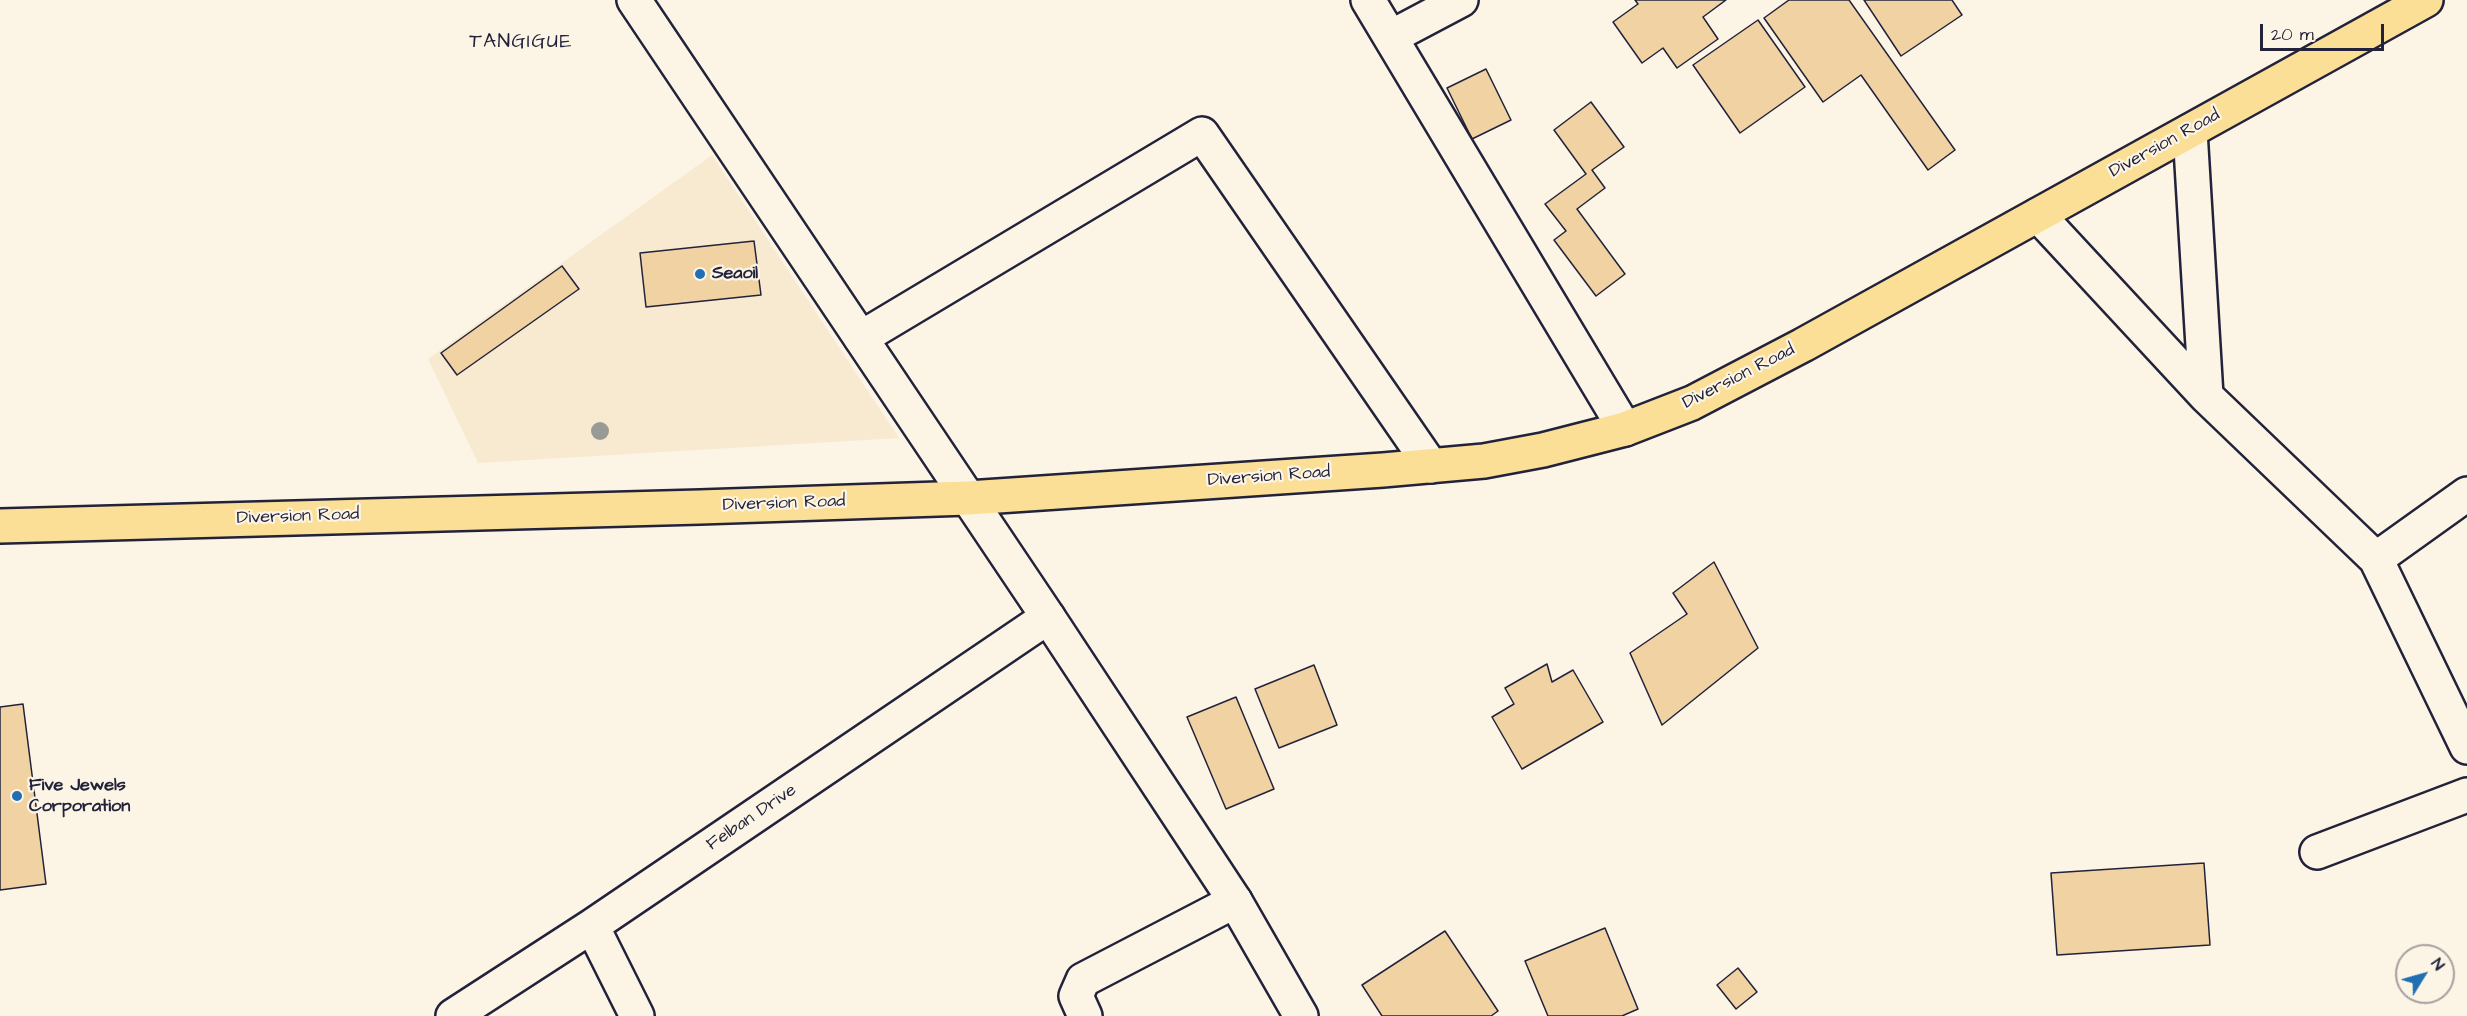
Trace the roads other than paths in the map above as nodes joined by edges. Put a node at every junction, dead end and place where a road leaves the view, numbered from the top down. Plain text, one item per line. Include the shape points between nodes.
1 (634, 0) edge
2 (1368, 0) edge
3 (1461, 0) edge
4 (2426, 0) edge
5 (1391, 38) junction
6 (2190, 131) junction
7 (2038, 215) junction
8 (861, 338) junction
9 (2206, 396) junction
10 (1625, 429) junction
11 (1431, 466) junction
12 (2467, 494) edge
13 (968, 498) junction
14 (0, 526) edge
15 (2376, 560) junction
16 (1048, 617) junction
17 (2467, 747) edge
18 (2467, 795) edge
19 (2318, 852) dead end
20 (1235, 901) junction
21 (592, 926) junction
22 (453, 1016) edge
23 (637, 1016) edge
24 (1085, 1016) edge
25 (1301, 1016) edge

1 - 8 street
2 - 5 street
3 - 5 street
4 - 6 highway, Diversion Road
5 - 10 street
6 - 7 highway, Diversion Road
6 - 9 street
7 - 9 street
7 - 10 highway, Diversion Road via 1702,398
8 - 11 street via 1202,134
8 - 13 street
9 - 15 street
10 - 11 highway, Diversion Road via 1543,450
11 - 13 highway, Diversion Road
12 - 15 street
13 - 14 highway, Diversion Road
13 - 16 street
15 - 17 street
16 - 20 street
16 - 21 street, Felban Drive
18 - 19 street
20 - 24 street via 1083,980 1076,996
20 - 25 street
21 - 22 street, Felban Drive
21 - 23 street

